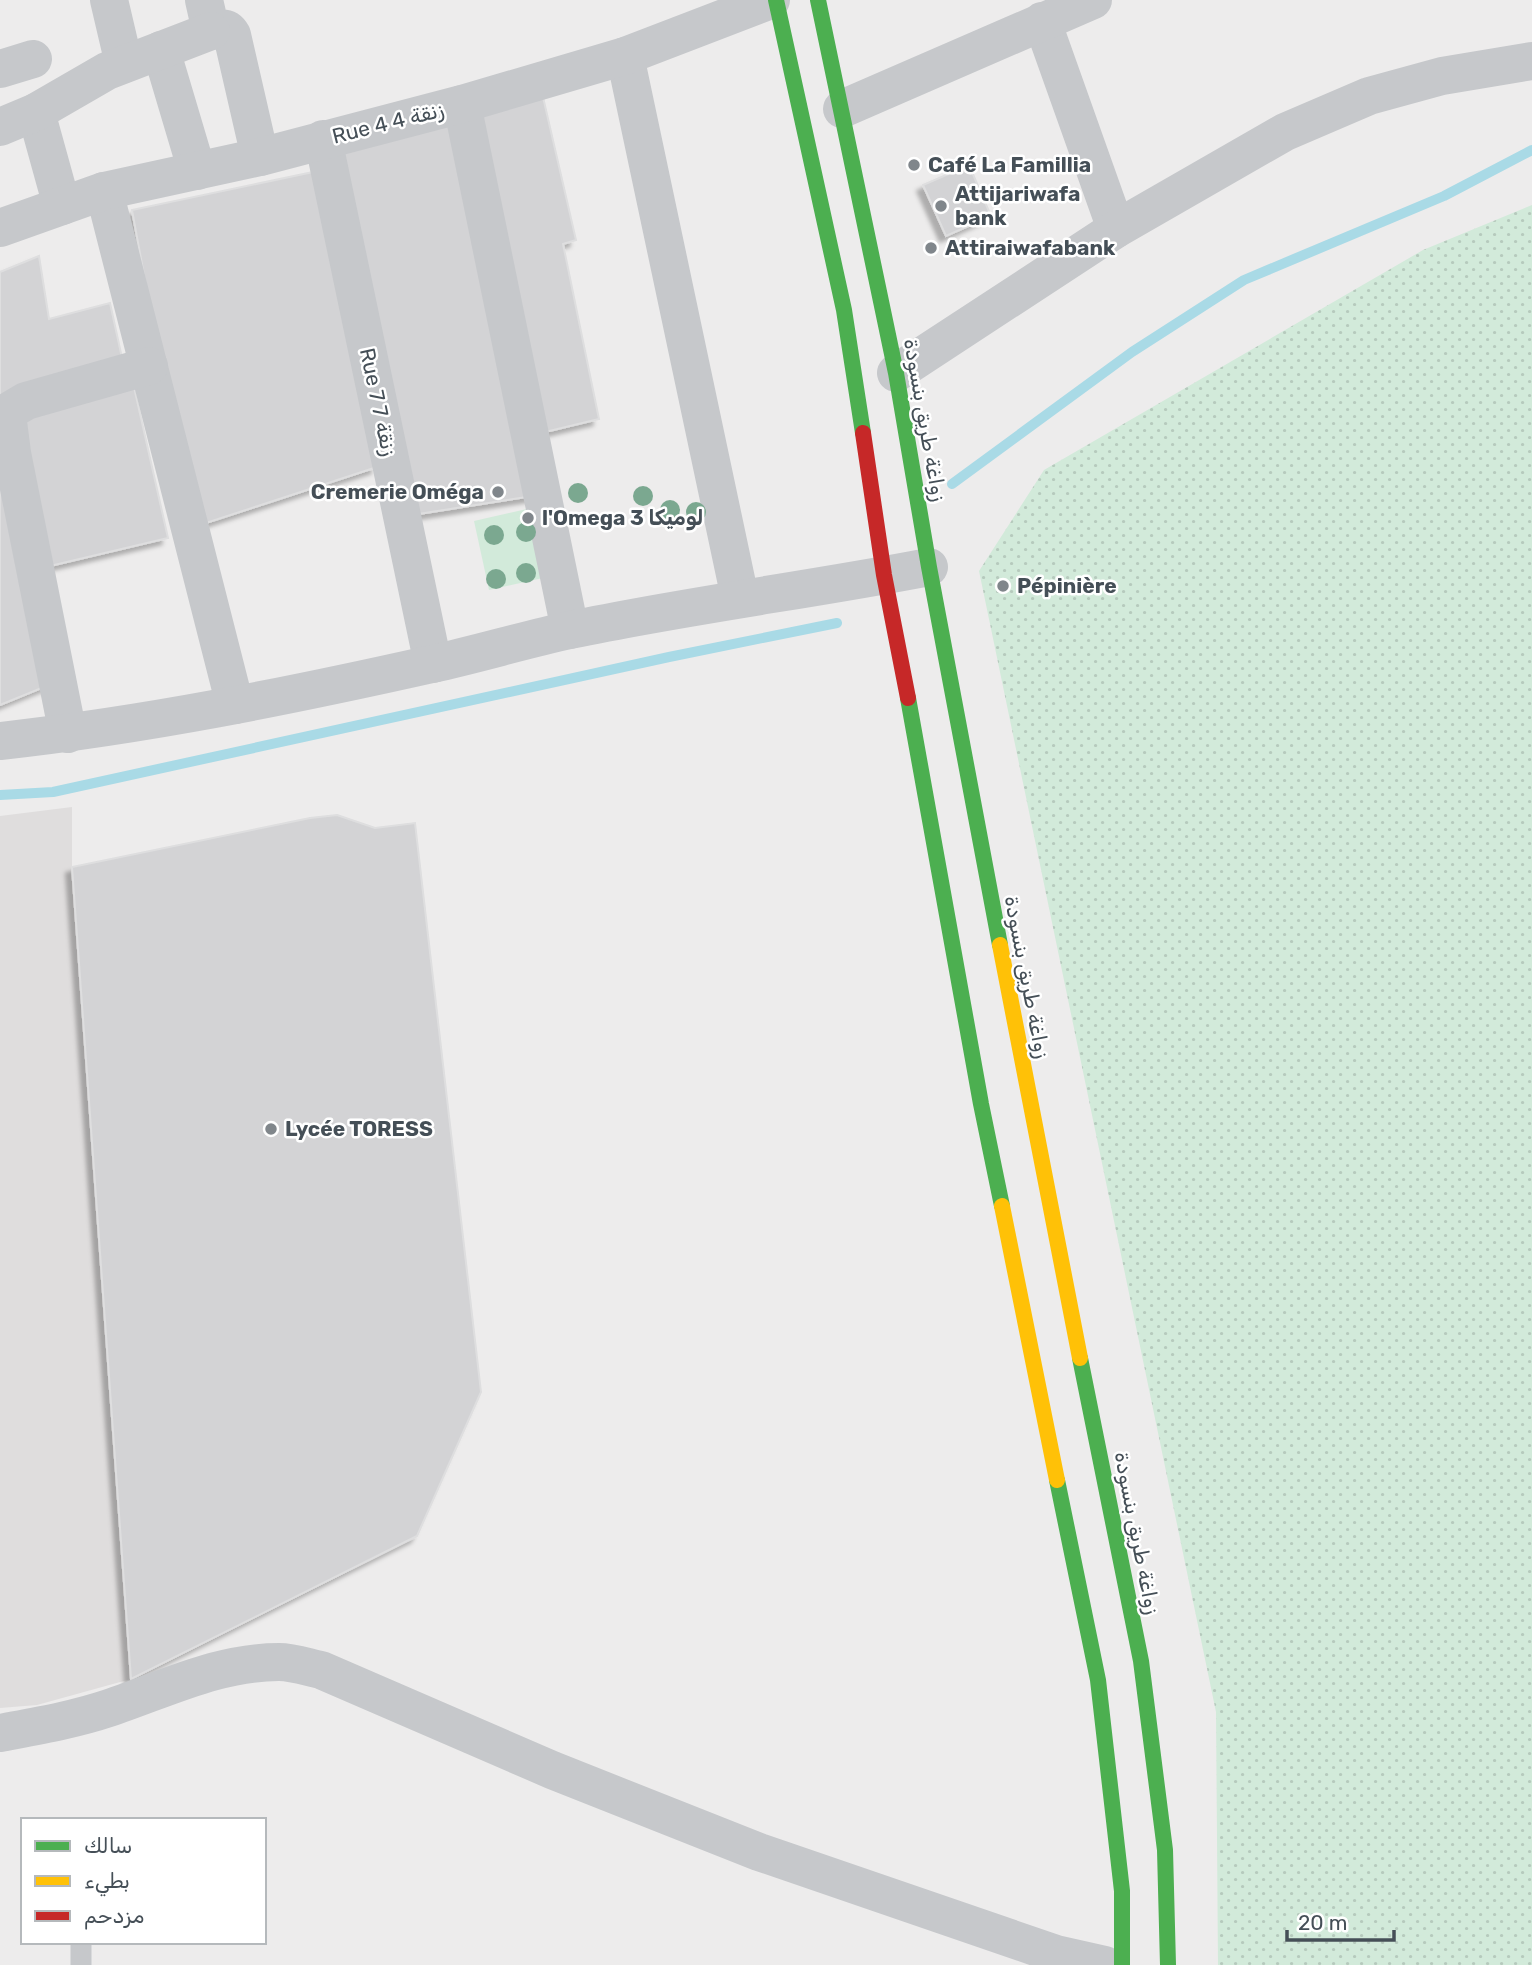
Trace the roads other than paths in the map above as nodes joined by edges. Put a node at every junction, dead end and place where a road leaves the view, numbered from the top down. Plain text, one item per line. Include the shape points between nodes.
1 (109, 0) edge
2 (774, 0) edge
3 (818, 0) edge
4 (1093, 0) edge
5 (207, 16) edge
6 (1042, 22) junction
7 (161, 50) junction
8 (625, 56) junction
9 (1532, 61) edge
10 (124, 64) junction
11 (462, 104) junction
12 (842, 109) junction
13 (36, 112) junction
14 (0, 127) edge
15 (323, 139) junction
16 (260, 157) junction
17 (197, 171) junction
18 (104, 191) junction
19 (62, 206) junction
20 (0, 228) edge
21 (1116, 229) junction
22 (149, 366) junction
23 (896, 373) junction
24 (929, 566) junction
25 (884, 575) junction
26 (740, 598) junction
27 (569, 630) junction
28 (433, 664) junction
29 (235, 705) junction
30 (68, 734) junction
31 (0, 741) edge
32 (0, 1733) edge
33 (81, 1944) edge
34 (81, 1965) edge
35 (1105, 1965) edge
36 (1122, 1965) edge
37 (1168, 1965) edge

1 - 10 street
2 - 8 street, Rue 4 زنقة 4
2 - 25 main road via 844,310
3 - 12 main road, زواغة طريق بنسودة
4 - 6 street
5 - 7 street
5 - 16 street via 232,35
6 - 12 street
6 - 21 street
7 - 10 street
7 - 17 street
8 - 11 street, Rue 4 زنقة 4
8 - 26 street
9 - 21 street via 1442,76 1369,96 1285,132
10 - 13 street
11 - 15 street, Rue 4 زنقة 4
11 - 27 street
12 - 23 main road, زواغة طريق بنسودة
13 - 14 street
13 - 19 street
15 - 16 street, Rue 4 زنقة 4
15 - 28 street, Rue 7 زنقة 7
16 - 17 street, Rue 4 زنقة 4
17 - 18 street, Rue 4 زنقة 4
18 - 19 street, Rue 4 زنقة 4
18 - 22 street
19 - 20 street, Rue 4 زنقة 4
21 - 23 street
22 - 29 street
22 - 30 street via 26,401 9,411 12,453
23 - 24 main road, زواغة طريق بنسودة
24 - 25 street
24 - 37 main road, زواغة طريق بنسودة via 1141,1661 1165,1850
25 - 26 street
25 - 36 main road via 981,1104 1098,1680 1122,1891
26 - 27 street
27 - 28 street
28 - 29 street
29 - 30 street
30 - 31 street
32 - 35 street via 64,1722 237,1665 281,1662 321,1670 552,1770 759,1852 1018,1942
33 - 34 lane

